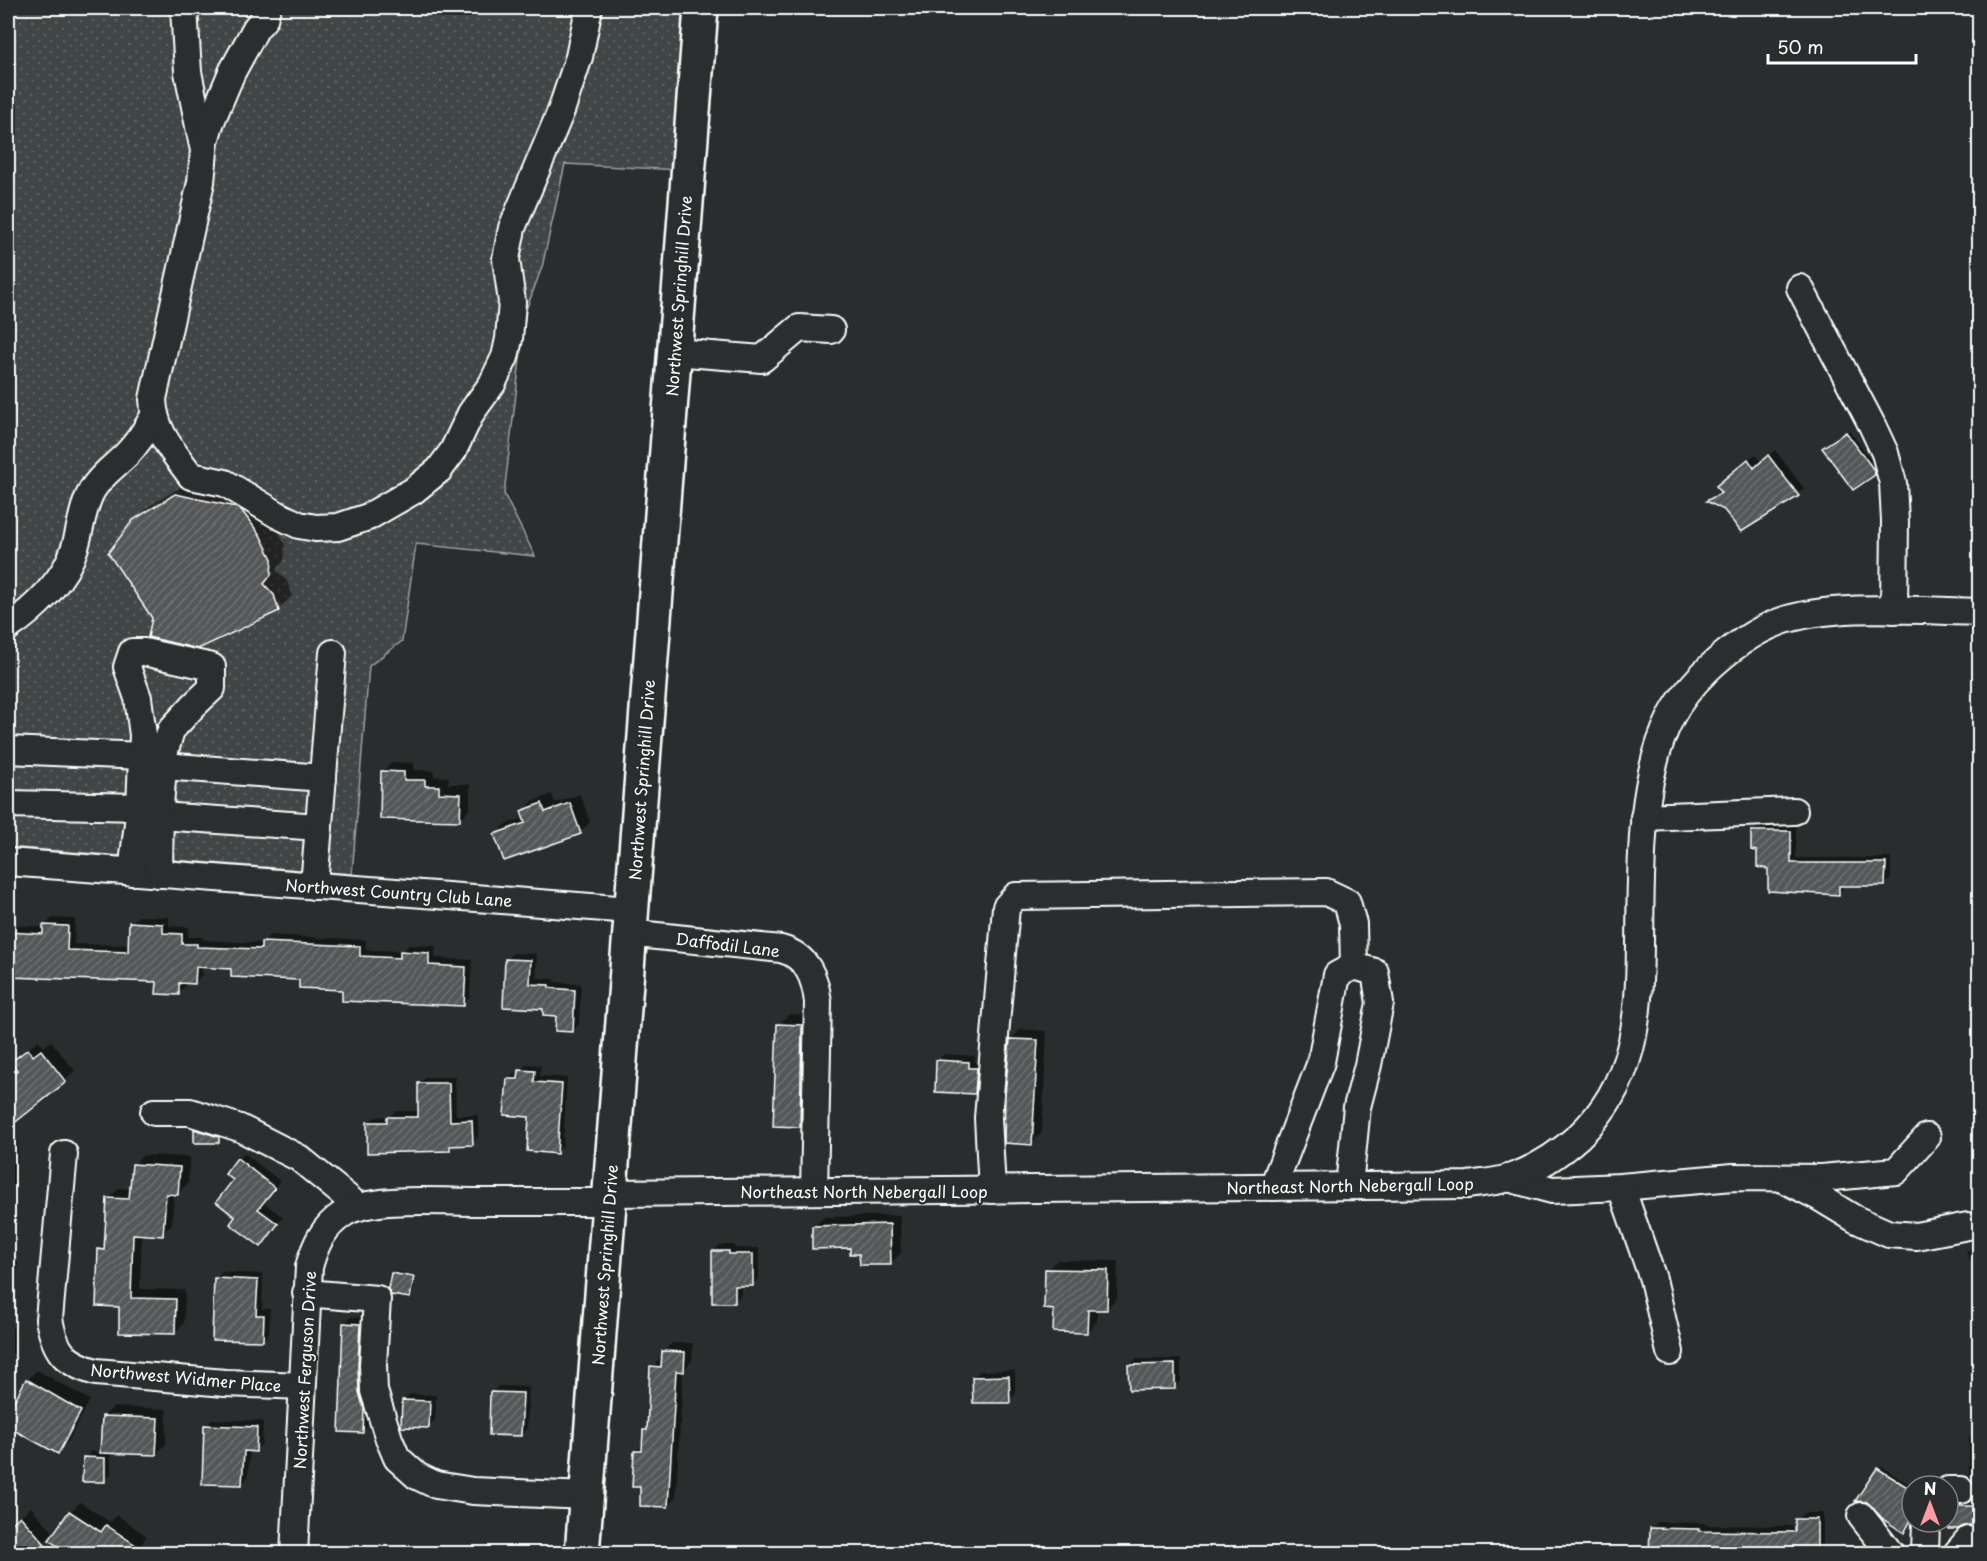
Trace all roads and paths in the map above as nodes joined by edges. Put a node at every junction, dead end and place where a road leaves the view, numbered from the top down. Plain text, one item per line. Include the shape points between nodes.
1 (184, 8) edge
2 (267, 8) edge
3 (589, 8) edge
4 (701, 8) edge
5 (205, 156) junction
6 (1800, 288) dead end
7 (831, 330) dead end
8 (674, 352) junction
9 (154, 416) junction
10 (1894, 610) junction
11 (1980, 612) edge
12 (8, 627) edge
13 (333, 652) dead end
14 (8, 750) edge
15 (153, 761) junction
16 (323, 778) junction
17 (8, 804) edge
18 (1794, 811) dead end
19 (150, 812) junction
20 (1644, 817) junction
21 (319, 827) junction
22 (8, 862) edge
23 (132, 872) junction
24 (163, 874) junction
25 (314, 885) junction
26 (629, 921) junction
27 (1354, 966) junction
28 (154, 1112) dead end
29 (1927, 1137) dead end
30 (64, 1154) dead end
31 (1779, 1177) junction
32 (1508, 1178) junction
33 (1349, 1186) junction
34 (1273, 1187) junction
35 (1621, 1187) junction
36 (992, 1190) junction
37 (814, 1191) junction
38 (609, 1197) junction
39 (359, 1206) junction
40 (1968, 1226) dead end
41 (306, 1293) junction
42 (1670, 1352) dead end
43 (302, 1386) junction
44 (587, 1496) junction
45 (1861, 1516) dead end
46 (1926, 1534) edge
47 (294, 1554) edge
48 (582, 1554) edge
49 (1891, 1554) edge
50 (1925, 1554) edge

1 - 5 street via 188,72
2 - 5 street via 220,98 205,141
3 - 9 street via 579,57 561,111 512,228 506,259 512,302 505,357 439,470 413,491 368,517 338,527 307,527 278,515 225,483 191,476 162,436
4 - 8 main road, Northwest Springhill Drive
5 - 9 street via 153,399
6 - 10 street via 1885,453 1893,483
7 - 8 street via 799,328 762,358
8 - 26 main road, Northwest Springhill Drive
9 - 12 street via 135,446 103,474 92,490 71,559 63,572 23,617
10 - 11 street, Northeast North Nebergall Loop
10 - 20 street, Northeast North Nebergall Loop via 1822,612 1781,622 1720,657 1689,688 1671,716 1656,760
13 - 16 street
14 - 15 street
15 - 16 street
15 - 19 street
16 - 21 street
17 - 19 street
18 - 20 street
19 - 21 street
19 - 23 street
19 - 24 street
20 - 32 street, Northeast North Nebergall Loop via 1639,999 1633,1043 1622,1077 1590,1126 1571,1143 1551,1158
21 - 25 street
22 - 23 street, Northwest Country Club Lane
23 - 24 street, Northwest Country Club Lane
24 - 25 street, Northwest Country Club Lane
25 - 26 street, Northwest Country Club Lane
26 - 37 street, Daffodil Lane via 787,950 806,963 816,984 818,1002
26 - 38 main road, Northwest Springhill Drive
27 - 33 street via 1375,972 1380,1004 1357,1107
27 - 34 street via 1337,975 1321,1062
27 - 36 street via 1353,924 1347,902 1326,892 1016,896 1005,907 998,989 988,1118
28 - 39 street via 190,1112 240,1128 299,1158
29 - 31 street via 1896,1171 1822,1178
30 - 43 street, Northwest Widmer Place via 49,1319 53,1340 63,1356 78,1367 96,1372
31 - 35 street via 1734,1176
31 - 40 street via 1889,1234 1917,1236
32 - 33 street, Northeast North Nebergall Loop via 1468,1185
32 - 35 street via 1552,1190
33 - 34 street, Northeast North Nebergall Loop
34 - 36 street, Northeast North Nebergall Loop
35 - 42 street via 1653,1279
36 - 37 street, Northeast North Nebergall Loop
37 - 38 street, Northeast North Nebergall Loop
38 - 39 street, Northwest Ferguson Drive
38 - 44 main road, Northwest Springhill Drive
39 - 41 street, Northwest Ferguson Drive via 327,1227 315,1245
41 - 43 street, Northwest Ferguson Drive
41 - 44 street via 377,1299 374,1391 397,1458 417,1476 436,1485 473,1491
43 - 47 street, Northwest Ferguson Drive
44 - 48 main road, Northwest Springhill Drive
45 - 49 street
46 - 50 street

